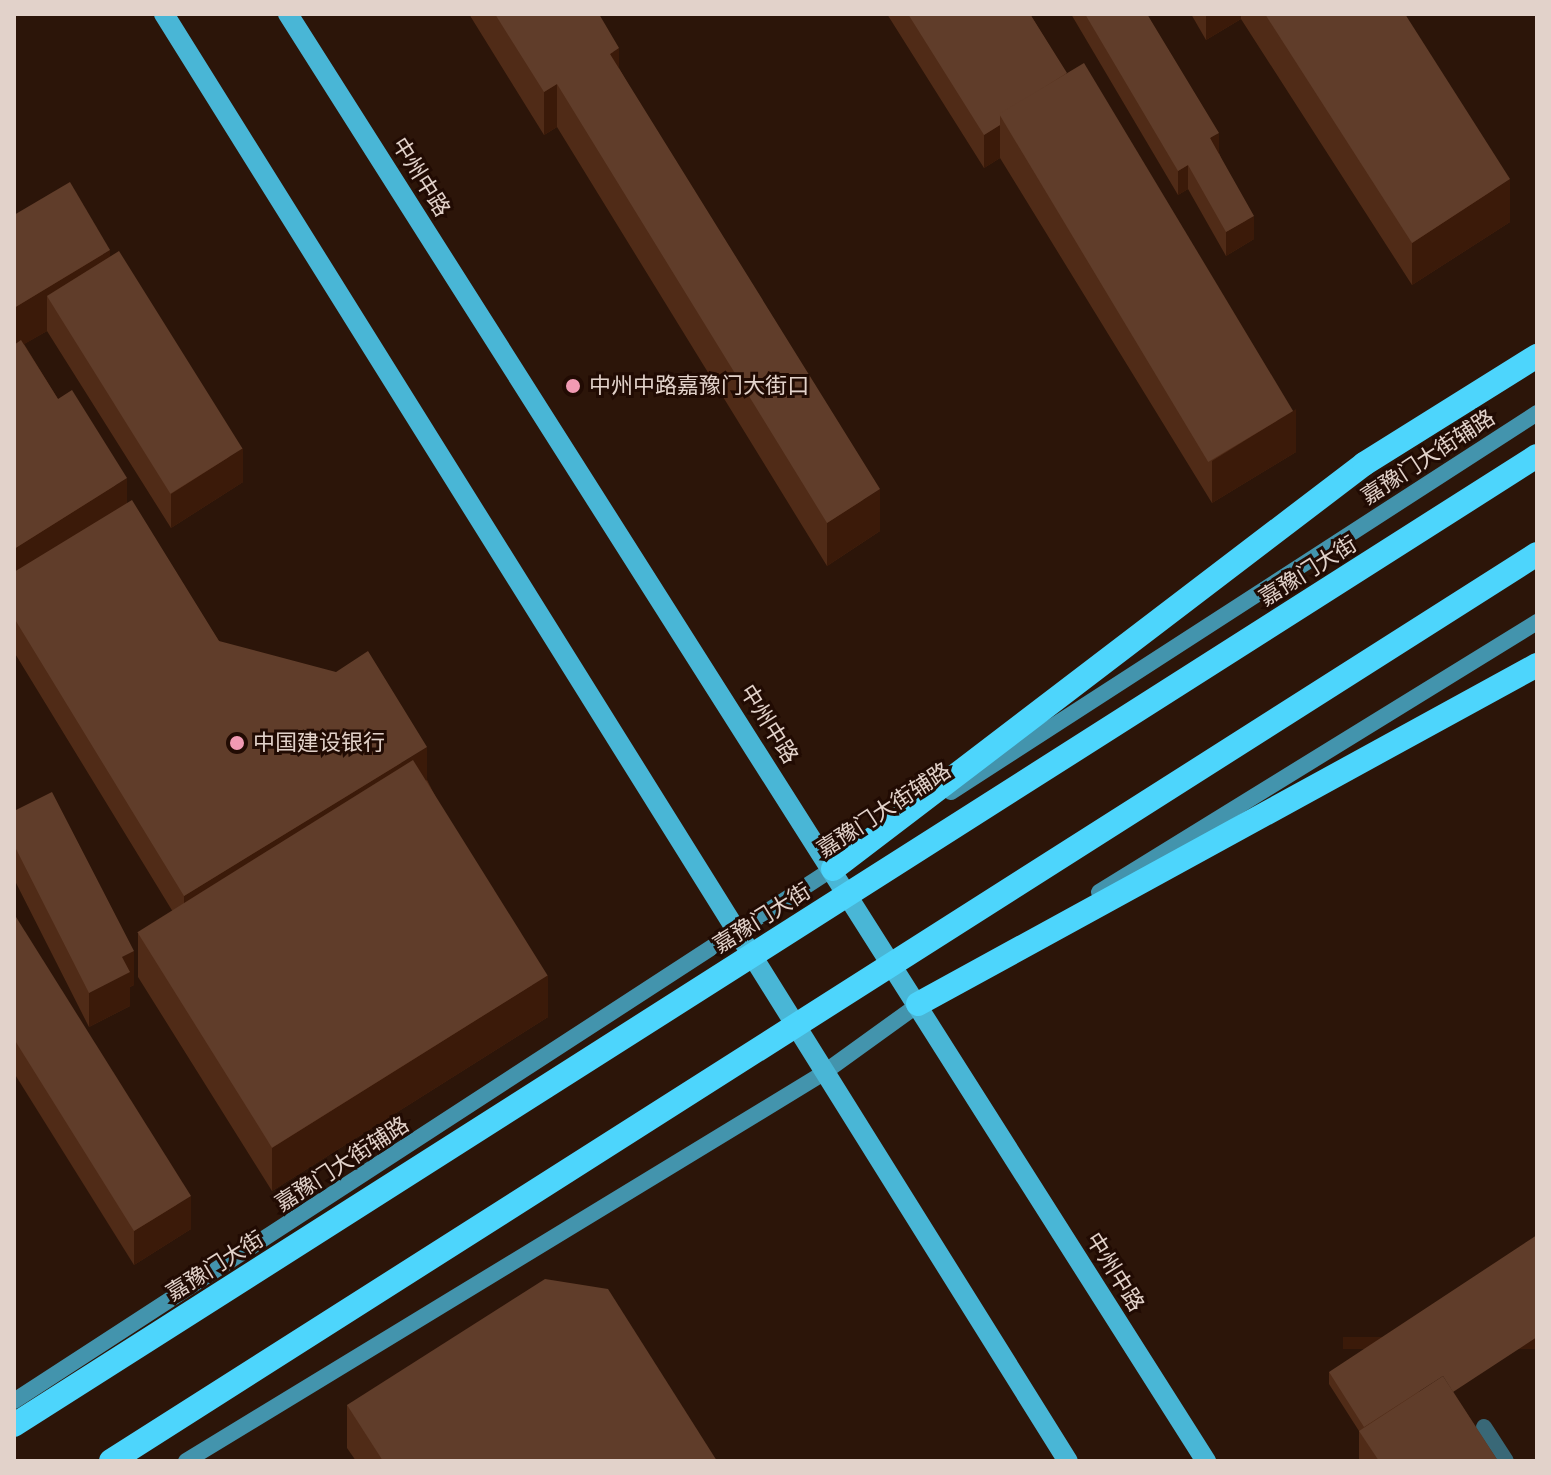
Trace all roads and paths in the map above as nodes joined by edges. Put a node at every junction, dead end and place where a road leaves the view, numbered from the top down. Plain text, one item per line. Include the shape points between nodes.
1 (164, 14) edge
2 (288, 14) edge
3 (1537, 356) edge
4 (1537, 413) edge
5 (1537, 456) edge
6 (1537, 554) edge
7 (1537, 622) edge
8 (1537, 665) edge
9 (833, 869) junction
10 (740, 935) junction
11 (918, 1004) junction
12 (822, 1074) junction
13 (14, 1401) edge
14 (14, 1425) edge
15 (1484, 1427) dead end
16 (111, 1461) edge
17 (186, 1461) edge
18 (1068, 1461) edge
19 (1206, 1461) edge
20 (1506, 1461) edge

1 - 10 main road
2 - 9 main road, 中州中路
3 - 9 highway via 1364,464
4 - 9 main road, 嘉豫门大街辅路
5 - 14 highway, 嘉豫门大街
6 - 16 highway
7 - 11 main road
8 - 11 highway
9 - 10 main road, 嘉豫门大街辅路
9 - 11 main road, 中州中路
10 - 12 main road
10 - 13 main road, 嘉豫门大街辅路
11 - 12 main road
11 - 19 main road, 中州中路
12 - 17 main road
12 - 18 main road
15 - 20 lane

